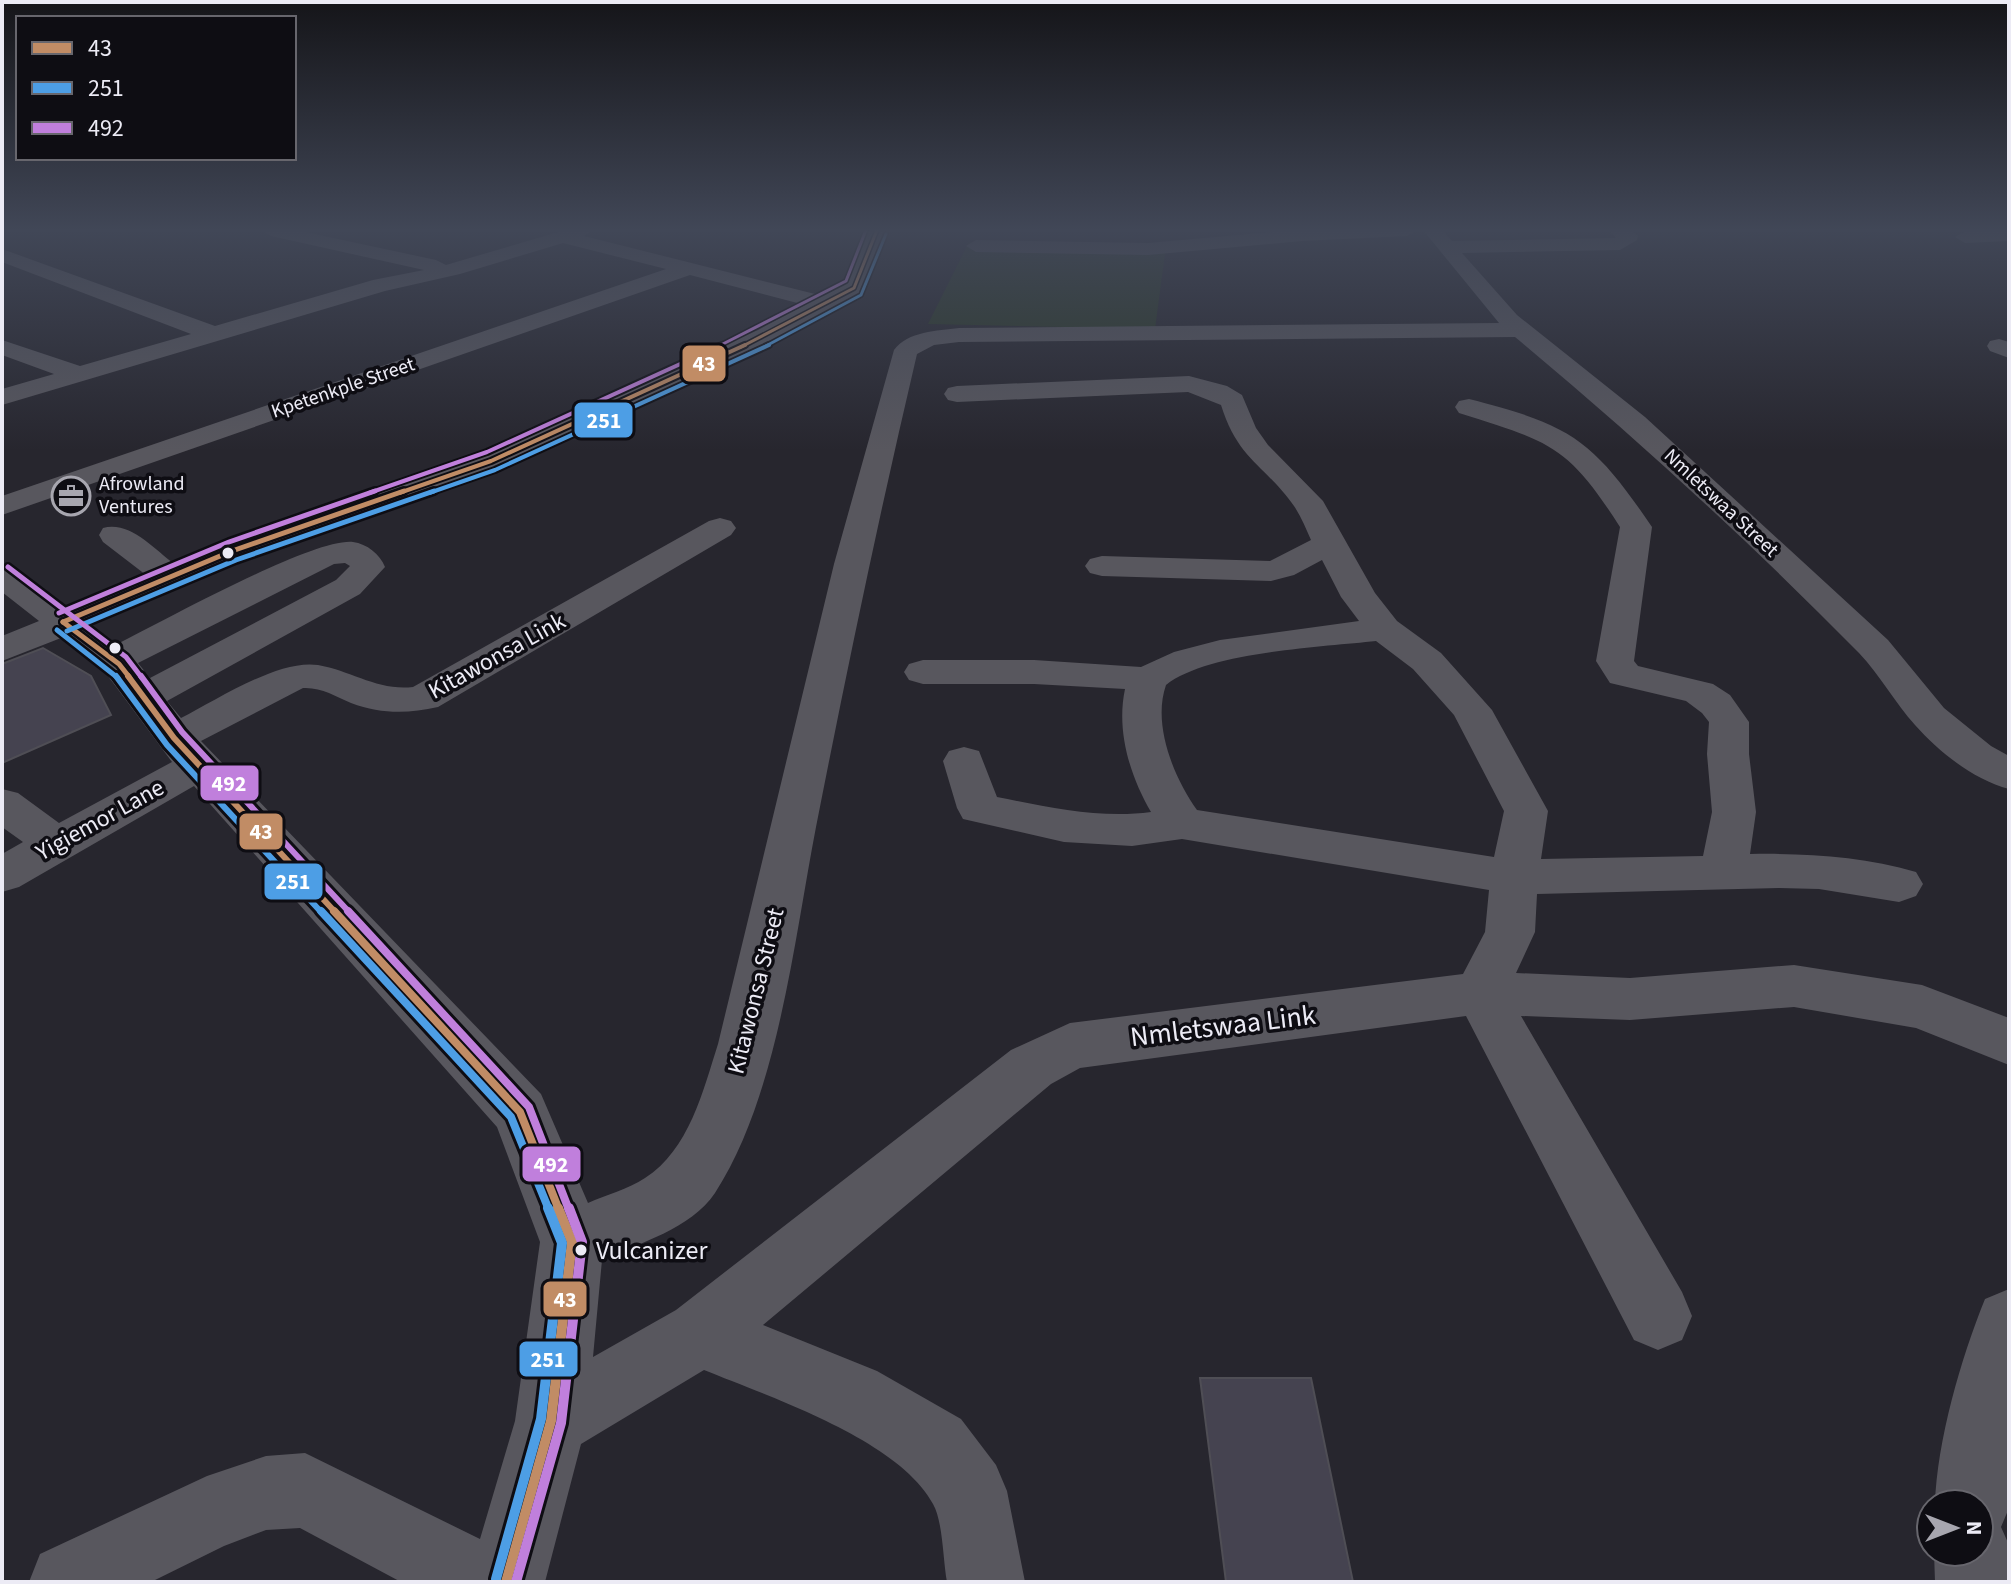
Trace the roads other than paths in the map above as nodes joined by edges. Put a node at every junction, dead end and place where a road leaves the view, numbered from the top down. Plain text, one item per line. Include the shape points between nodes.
1 (133, 304) edge
2 (317, 304) edge
3 (586, 304) edge
4 (823, 304) edge
5 (1495, 304) edge
6 (1522, 330) junction
7 (214, 334) junction
8 (2, 347) edge
9 (79, 374) junction
10 (957, 394) dead end
11 (2, 397) edge
12 (1469, 407) dead end
13 (2, 506) edge
14 (720, 528) dead end
15 (115, 535) dead end
16 (1330, 543) junction
17 (1102, 566) dead end
18 (2, 575) edge
19 (168, 576) junction
20 (63, 622) junction
21 (1384, 629) junction
22 (2, 650) edge
23 (923, 672) dead end
24 (130, 679) junction
25 (1148, 679) junction
26 (187, 751) junction
27 (964, 761) dead end
28 (2009, 775) edge
29 (2, 804) edge
30 (1182, 823) junction
31 (56, 844) junction
32 (1724, 872) junction
33 (2, 875) edge
34 (1514, 877) junction
35 (1899, 884) dead end
36 (1480, 993) junction
37 (2009, 1042) edge
38 (572, 1242) junction
39 (1658, 1316) dead end
40 (2009, 1323) edge
41 (700, 1334) junction
42 (551, 1421) junction
43 (1973, 1488) edge
44 (68, 1582) edge
45 (481, 1582) edge
46 (506, 1582) edge
47 (986, 1582) edge

1 - 7 street
2 - 7 street
3 - 13 street, Kpetenkple Street
4 - 19 street via 491,461
5 - 6 street, Nmletswaa Street
6 - 28 street, Nmletswaa Street via 1635,423 1875,648 1930,717 1976,756
6 - 38 street, Kitawonsa Street via 959,335 928,339 906,350 851,564 746,1044 720,1126 692,1175 667,1199
7 - 9 street
8 - 9 street
9 - 11 street
10 - 16 street via 1189,384 1218,392 1233,401 1257,451 1307,501
12 - 32 street via 1552,434 1576,450 1636,527 1615,661 1624,675 1699,692 1729,722 1734,812
14 - 26 street, Kitawonsa Link via 424,698 384,700 321,676 294,677
15 - 19 street
16 - 17 street via 1271,571
16 - 21 street via 1359,597
18 - 20 street
19 - 20 street
20 - 22 street
20 - 24 street
21 - 25 street via 1217,652 1161,669
21 - 34 street via 1427,661 1472,710 1519,797 1526,811
23 - 25 street
24 - 24 street via 348,587 368,567 366,561 351,552 326,555
24 - 26 street
25 - 30 street via 1142,730 1161,792
26 - 31 street, Yigiemor Lane
26 - 38 street via 520,1112
27 - 30 street via 979,808 1091,828 1132,830
29 - 31 street
30 - 34 street
31 - 33 street, Yigiemor Lane
32 - 34 street
32 - 35 street via 1819,872
34 - 36 street via 1510,932
36 - 37 street, Nmletswaa Link via 1630,999 1794,986 1922,1007
36 - 39 street
36 - 41 street, Nmletswaa Link via 1070,1046 1031,1067
38 - 42 street
40 - 43 street via 1973,1464
41 - 42 street, Nmletswaa Link
41 - 47 street via 852,1396 935,1445 970,1491
42 - 46 street
44 - 45 street via 207,1514 266,1493 305,1490

